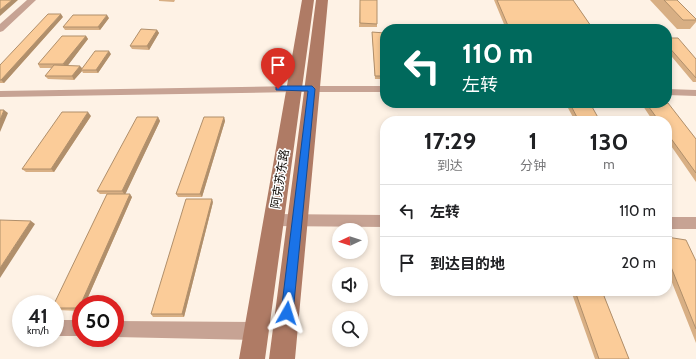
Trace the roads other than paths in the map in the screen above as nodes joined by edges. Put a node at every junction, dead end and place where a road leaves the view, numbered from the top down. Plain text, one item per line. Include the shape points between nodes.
1 (32, 0) edge
2 (308, 0) edge
3 (322, 0) edge
4 (1, 27) edge
5 (303, 89) junction
6 (380, 90) edge
7 (672, 92) edge
8 (696, 93) edge
9 (0, 94) edge
10 (273, 220) junction
11 (297, 221) junction
12 (380, 221) edge
13 (672, 223) edge
14 (696, 224) edge
15 (124, 329) edge
16 (256, 331) junction
17 (252, 359) edge
18 (282, 359) edge

1 - 4 street
2 - 5 main road, 阿克苏东路
3 - 5 main road, 阿克苏东路
5 - 6 street
5 - 9 street
5 - 10 main road, 阿克苏东路
5 - 11 main road, 阿克苏东路
7 - 8 street
10 - 11 street
10 - 16 main road, 阿克苏东路
11 - 12 street
11 - 18 main road, 阿克苏东路
13 - 14 street
15 - 16 street
16 - 17 main road, 阿克苏东路

